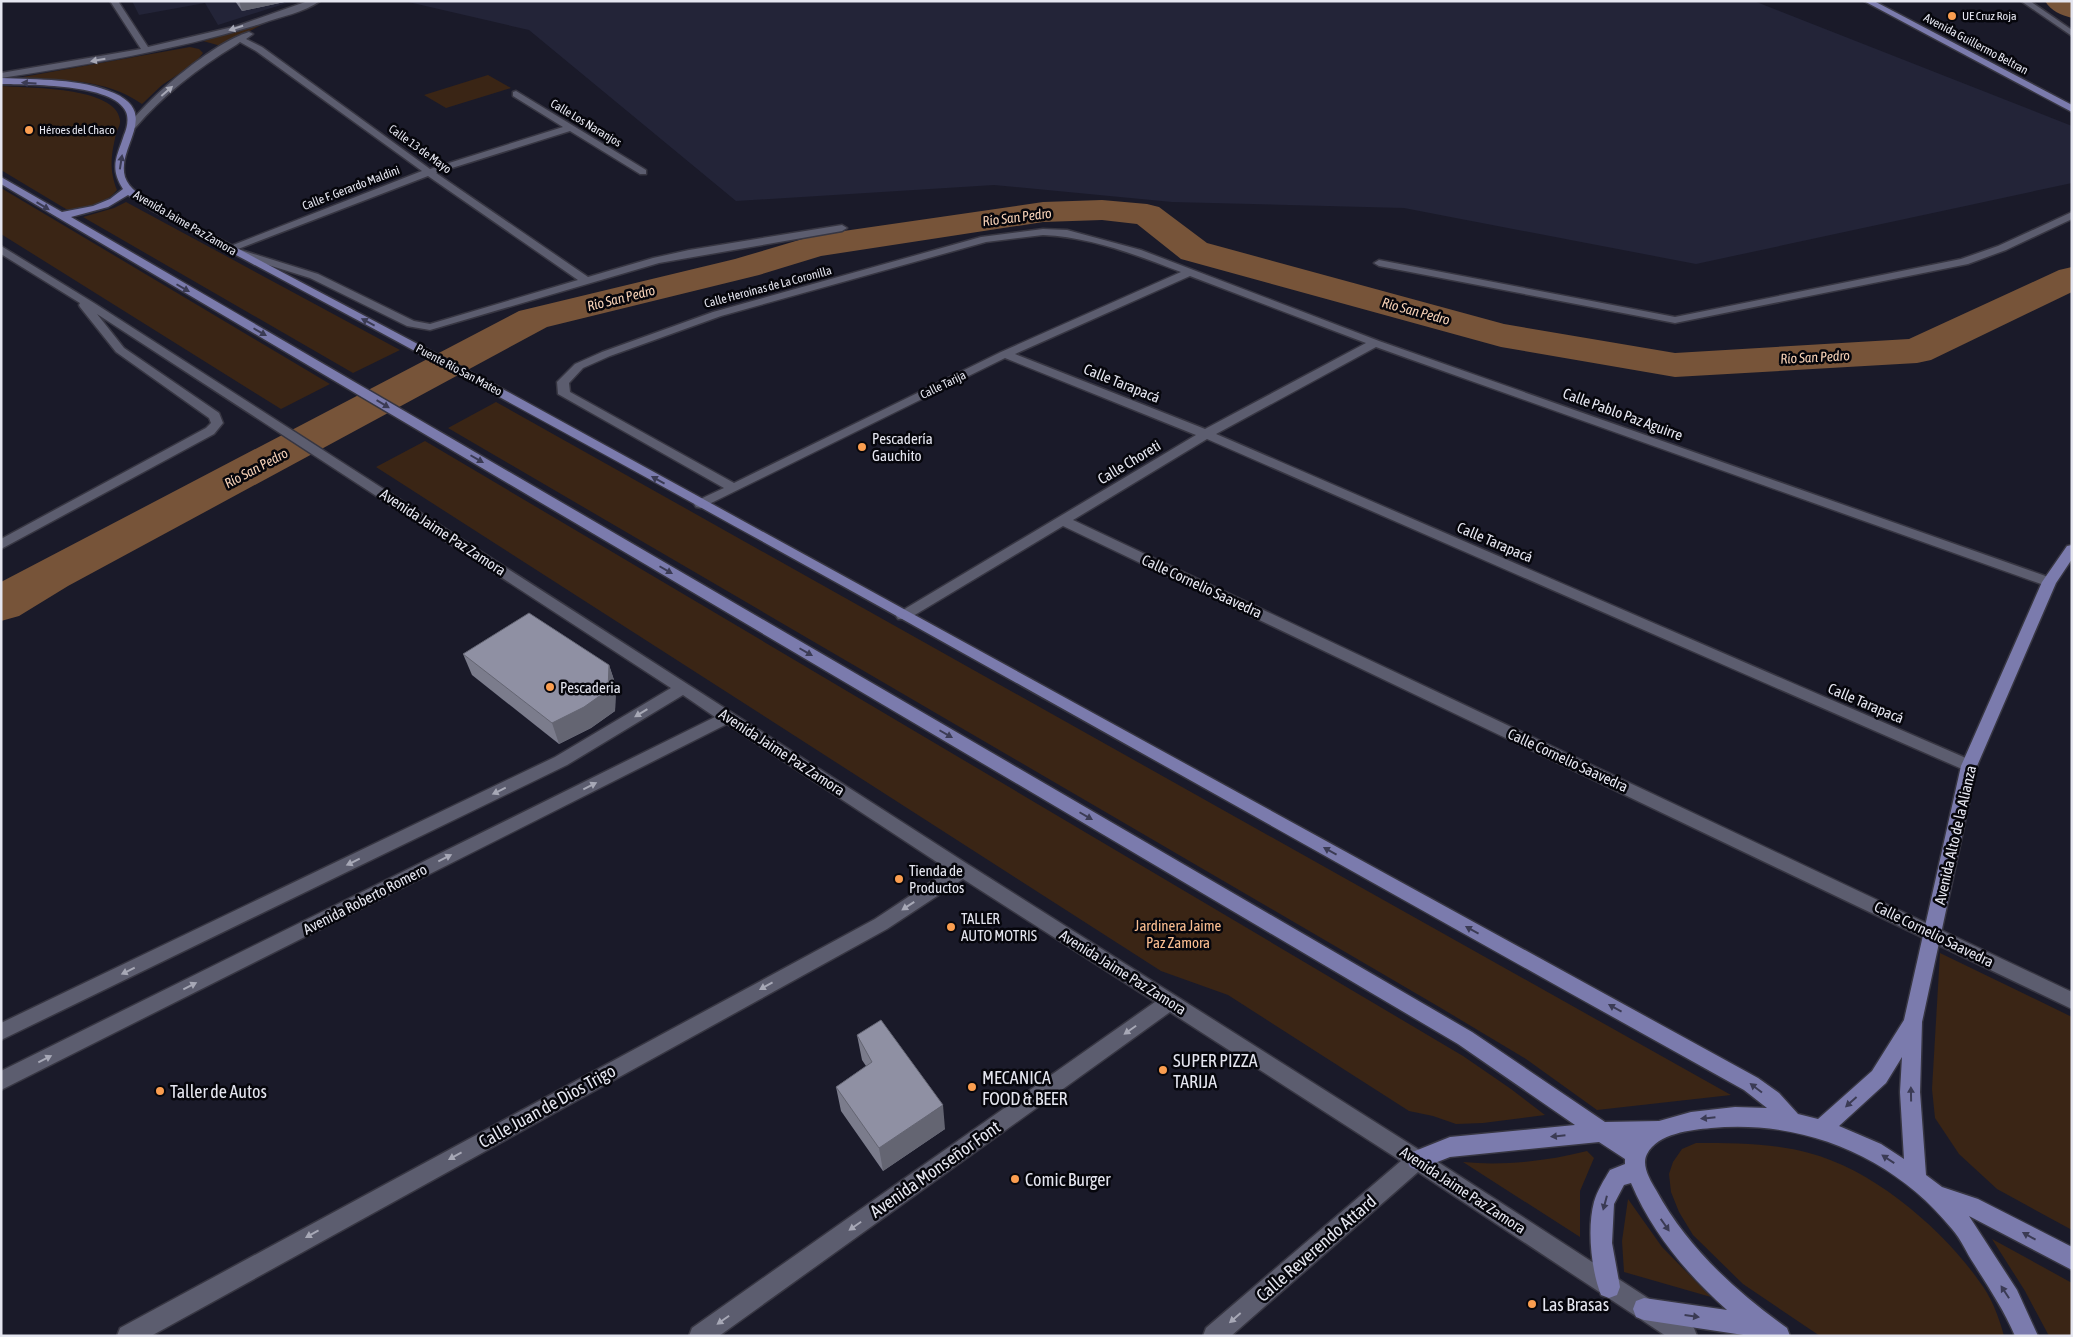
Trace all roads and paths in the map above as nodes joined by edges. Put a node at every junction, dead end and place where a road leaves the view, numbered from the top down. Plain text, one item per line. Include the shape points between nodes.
1 (114, 1) edge
2 (316, 1) edge
3 (1868, 1) edge
4 (2026, 1) edge
5 (282, 15) junction
6 (2072, 34) edge
7 (240, 39) junction
8 (179, 44) junction
9 (146, 51) junction
10 (217, 54) junction
11 (1, 76) edge
12 (1, 81) edge
13 (516, 94) dead end
14 (2072, 109) edge
15 (132, 126) junction
16 (569, 128) junction
17 (429, 172) junction
18 (643, 172) dead end
19 (1, 180) edge
20 (128, 189) junction
21 (58, 215) junction
22 (2072, 215) edge
23 (842, 228) dead end
24 (1, 248) edge
25 (228, 249) junction
26 (1379, 263) dead end
27 (1188, 273) junction
28 (584, 280) junction
29 (74, 294) junction
30 (1375, 343) junction
31 (412, 345) joint
32 (1005, 354) junction
33 (1206, 434) junction
34 (734, 488) junction
35 (701, 504) junction
36 (1064, 521) junction
37 (2, 543) edge
38 (2072, 549) edge
39 (2049, 582) junction
40 (903, 616) junction
41 (683, 688) junction
42 (728, 717) junction
43 (1969, 766) junction
44 (963, 870) junction
45 (1933, 934) junction
46 (2072, 1001) edge
47 (1170, 1002) junction
48 (1913, 1022) junction
49 (1, 1032) edge
50 (1, 1081) edge
51 (1792, 1121) junction
52 (1822, 1128) junction
53 (1659, 1131) junction
54 (1601, 1132) junction
55 (1417, 1160) junction
56 (1636, 1163) junction
57 (1916, 1177) junction
58 (1934, 1196) junction
59 (2072, 1260) edge
60 (1609, 1287) junction
61 (1644, 1309) junction
62 (1773, 1331) edge
63 (128, 1336) edge
64 (700, 1336) edge
65 (1214, 1336) edge
66 (1686, 1336) edge
67 (2027, 1336) edge

1 - 9 street
2 - 5 street
3 - 14 main road, Avenida Guillermo Beltran
4 - 6 street
5 - 7 street
5 -> 8 street
7 - 10 street
7 - 17 street, Calle 13 de Mayo via 265,53
8 - 9 street
8 - 10 street via 206,46
9 -> 11 street
15 -> 10 street via 147,108
15 -> 12 main road via 130,110 121,100 103,92 81,86
13 - 16 street, Calle Los Naranjos
20 -> 15 main road, Avenida Jaime Paz Zamora via 120,176 119,161
16 - 17 street, Calle F. Gerardo Maldini
16 - 18 street, Calle Los Naranjos
17 - 25 street, Calle F. Gerardo Maldini
17 - 28 street, Calle 13 de Mayo
19 -> 21 main road
20 - 21 main road via 120,198 92,210
20 - 25 main road, Avenida Jaime Paz Zamora
21 -> 54 main road via 1465,1038
22 - 26 street via 1964,262 1675,320
23 - 28 street via 689,253
24 - 29 street
25 - 28 street via 314,276 411,324 430,327
31 -> 25 main road, Avenida Jaime Paz Zamora
27 - 30 street, Calle Pablo Paz Aguirre
27 - 32 street, Calle Tarija
27 - 34 street, Calle Heroinas de La Coronilla via 1137,252 1067,233 1010,234 717,314 606,354 579,366 563,382 564,394
29 - 37 street via 120,350 215,416 217,423 210,431
29 - 41 street, Avenida Jaime Paz Zamora
30 - 33 street, Calle Choreti
30 - 39 street, Calle Pablo Paz Aguirre
35 -> 31 main road, Puente Río San Mateo
32 - 33 street, Calle Tarapacá
32 - 34 street, Calle Tarija
33 - 36 street, Calle Choreti
33 - 43 street, Calle Tarapacá
34 - 35 street, Calle Tarija
35 - 40 main road
36 - 40 street, Calle Choreti
36 - 45 street, Calle Cornelio Saavedra
38 - 39 main road, Avenida Alto de la Alianza
39 - 43 main road, Avenida Alto de la Alianza
51 -> 40 main road via 1751,1084
41 - 42 street, Avenida Jaime Paz Zamora
41 -> 49 street via 561,761
42 - 44 street, Avenida Jaime Paz Zamora
50 -> 42 street, Avenida Roberto Romero
43 - 45 main road, Avenida Alto de la Alianza
44 - 47 street, Avenida Jaime Paz Zamora
44 -> 63 street, Calle Juan de Dios Trigo via 880,924
45 - 46 street, Calle Cornelio Saavedra
45 - 48 main road, Avenida Alto de la Alianza
47 - 55 street, Avenida Jaime Paz Zamora
47 -> 64 street, Avenida Monseñor Font
48 -> 52 main road, Avenida Alto de la Alianza via 1879,1077
57 -> 48 main road, Avenida Alto de la Alianza via 1910,1092
51 - 52 main road
51 -> 53 main road via 1757,1117 1711,1118 1676,1124
57 -> 52 main road via 1875,1151
53 - 54 main road
53 - 56 main road via 1645,1141
54 -> 55 main road via 1450,1147
54 - 56 main road
55 - 60 street, Avenida Jaime Paz Zamora
55 -> 65 street, Calle Reverendo Attard
56 -> 60 main road via 1617,1177 1604,1202 1601,1243
56 -> 62 main road via 1654,1209 1682,1248 1714,1282
57 - 58 main road
59 -> 58 main road via 1971,1206
67 -> 58 main road via 2009,1299 1959,1220
60 - 61 street, Avenida Jaime Paz Zamora
61 -> 62 main road
61 - 66 street, Avenida Jaime Paz Zamora

